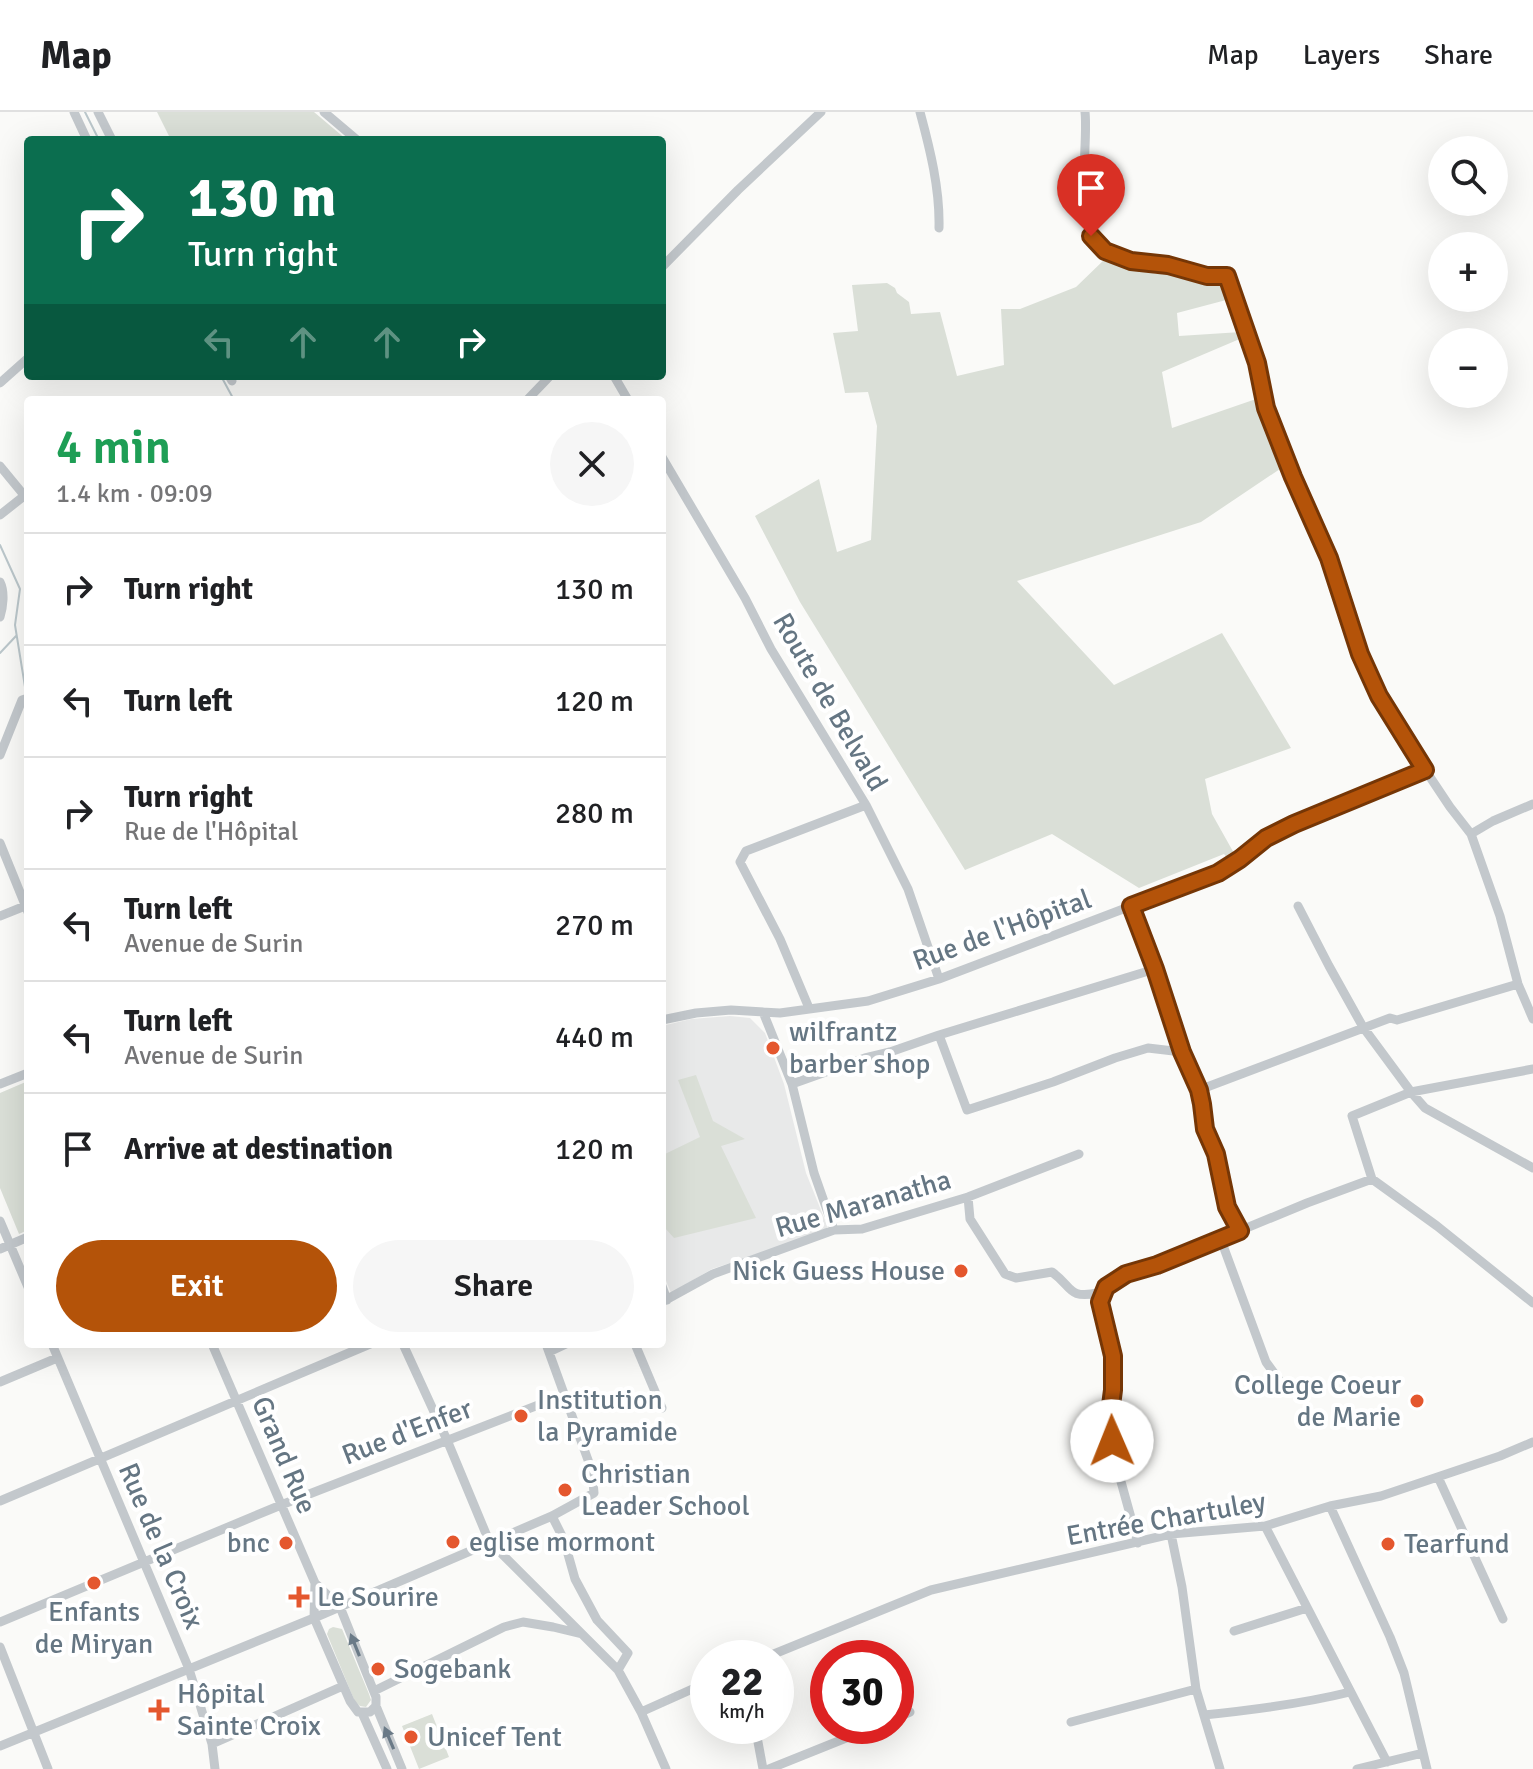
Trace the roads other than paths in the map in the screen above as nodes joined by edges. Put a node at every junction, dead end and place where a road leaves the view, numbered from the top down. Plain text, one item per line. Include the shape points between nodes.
1 (74, 112) edge
2 (98, 112) edge
3 (324, 112) edge
4 (821, 112) edge
5 (920, 112) edge
6 (1085, 112) edge
7 (85, 136) edge
8 (110, 136) edge
9 (352, 136) edge
10 (939, 228) dead end
11 (666, 263) edge
12 (24, 362) edge
13 (546, 380) edge
14 (0, 383) edge
15 (531, 396) edge
16 (666, 464) edge
17 (0, 466) edge
18 (24, 496) edge
19 (24, 499) edge
20 (0, 515) edge
21 (0, 582) edge
22 (0, 617) edge
23 (24, 701) edge
24 (0, 755) edge
25 (1425, 770) junction
26 (1533, 804) edge
27 (866, 805) junction
28 (1471, 834) junction
29 (0, 843) edge
30 (24, 904) edge
31 (1131, 906) junction
32 (1298, 906) dead end
33 (24, 910) edge
34 (0, 916) edge
35 (1155, 969) junction
36 (939, 979) junction
37 (1518, 984) junction
38 (809, 1008) junction
39 (763, 1012) junction
40 (666, 1019) edge
41 (1533, 1019) edge
42 (1363, 1027) junction
43 (939, 1035) junction
44 (1182, 1052) junction
45 (1533, 1069) edge
46 (24, 1075) edge
47 (0, 1084) edge
48 (792, 1084) junction
49 (1199, 1090) junction
50 (1411, 1092) junction
51 (1079, 1154) dead end
52 (1533, 1168) edge
53 (1372, 1179) junction
54 (968, 1197) junction
55 (0, 1221) edge
56 (834, 1230) junction
57 (1240, 1231) junction
58 (24, 1239) edge
59 (1221, 1240) junction
60 (10, 1245) junction
61 (0, 1249) edge
62 (24, 1278) edge
63 (666, 1300) edge
64 (1100, 1302) junction
65 (1533, 1303) edge
66 (53, 1348) edge
67 (214, 1348) edge
68 (361, 1348) edge
69 (405, 1348) edge
70 (547, 1348) edge
71 (637, 1348) edge
72 (57, 1358) junction
73 (0, 1382) edge
74 (1282, 1384) dead end
75 (564, 1395) junction
76 (237, 1401) junction
77 (662, 1408) dead end
78 (447, 1440) junction
79 (1533, 1442) edge
80 (100, 1459) junction
81 (1438, 1477) junction
82 (0, 1501) edge
83 (281, 1505) junction
84 (1330, 1506) junction
85 (552, 1516) junction
86 (1265, 1526) junction
87 (1171, 1534) junction
88 (489, 1541) junction
89 (1138, 1543) junction
90 (143, 1561) junction
91 (315, 1583) junction
92 (340, 1607) junction
93 (1307, 1608) junction
94 (314, 1618) junction
95 (1503, 1619) dead end
96 (0, 1622) edge
97 (1234, 1631) dead end
98 (582, 1634) junction
99 (794, 1646) edge
100 (0, 1647) edge
101 (189, 1669) junction
102 (618, 1670) junction
103 (343, 1686) junction
104 (1196, 1689) junction
105 (690, 1690) edge
106 (374, 1691) junction
107 (1350, 1692) junction
108 (376, 1706) junction
109 (641, 1712) junction
110 (362, 1713) junction
111 (1204, 1715) junction
112 (1071, 1722) dead end
113 (33, 1733) junction
114 (212, 1744) junction
115 (760, 1744) edge
116 (830, 1744) edge
117 (0, 1746) edge
118 (1423, 1753) junction
119 (1387, 1762) junction
120 (48, 1769) edge
121 (215, 1769) edge
122 (387, 1769) edge
123 (402, 1769) edge
124 (666, 1769) edge
125 (766, 1769) edge
126 (1220, 1769) edge
127 (1357, 1769) edge
128 (1427, 1769) edge

1 - 7 street
2 - 8 street
3 - 9 street
4 - 11 street
5 - 10 street via 930,148
6 - 25 street via 1083,165 1091,236 1105,251 1131,261 1227,276 1257,363 1266,408 1329,558 1360,654
12 - 14 street
13 - 15 street
16 - 27 street, Route de Belvald
17 - 18 street
19 - 20 street
21 - 22 street
23 - 24 street
25 - 28 street
25 - 31 street, Rue de l'Hôpital via 1294,824 1218,873
26 - 28 street
27 - 36 street, Route de Belvald via 908,889
27 - 38 street via 746,851 740,862
28 - 37 street
29 - 30 street
31 - 35 street
31 - 36 street, Rue de l'Hôpital
32 - 42 street
33 - 34 street
35 - 43 street
35 - 44 street
36 - 38 street, Rue de l'Hôpital via 868,1001
37 - 41 street
37 - 42 street
38 - 39 street, Rue de l'Hôpital
39 - 40 street, Rue de l'Hôpital via 719,1011
39 - 48 street
42 - 49 street
42 - 50 street
43 - 44 street via 967,1110 1148,1048
43 - 48 street
44 - 49 street
45 - 50 street
46 - 47 street
48 - 56 street
49 - 57 street via 1227,1207
50 - 52 street via 1425,1108
50 - 53 street via 1352,1116
51 - 54 street, Rue Maranatha
53 - 57 street
53 - 65 street
54 - 56 street, Rue Maranatha via 862,1229
54 - 64 street via 970,1219 1005,1274 1016,1278 1052,1272 1076,1294 1098,1293
55 - 60 street
56 - 63 street, Rue Maranatha via 713,1274
57 - 59 street
58 - 60 street
59 - 64 street via 1126,1274 1106,1287
59 - 74 street via 1266,1362
60 - 61 street
60 - 62 street
64 - 89 street via 1113,1356 1109,1421 1115,1460
66 - 72 street, Rue de la Croix
67 - 76 street, Grand Rue
68 - 76 street
69 - 78 street
70 - 75 street
71 - 77 street
72 - 73 street
72 - 80 street, Rue de la Croix
75 - 78 street, Rue d'Enfer
75 - 85 street via 592,1471 594,1493
76 - 80 street
76 - 83 street, Grand Rue
78 - 83 street, Rue d'Enfer
78 - 88 street
79 - 81 street, Entrée Chartuley
80 - 82 street
80 - 90 street, Rue de la Croix
81 - 84 street, Entrée Chartuley
81 - 95 street
83 - 90 street, Rue d'Enfer
83 - 91 street, Grand Rue
84 - 86 street, Entrée Chartuley
84 - 118 street via 1404,1673
85 - 88 street
85 - 102 street via 597,1620 628,1653
86 - 87 street, Entrée Chartuley
86 - 93 street
87 - 89 street, Entrée Chartuley
87 - 104 street
88 - 92 street
88 - 98 street
89 - 99 street, Entrée Chartuley via 931,1590
90 - 96 street, Rue d'Enfer
90 - 101 street, Rue de la Croix
91 - 92 street, Grand Rue
91 - 94 street, Grand Rue
92 - 94 street
106 -> 92 street, Grand Rue
93 - 97 street
93 - 107 street
94 - 101 street
94 - 103 street, Grand Rue
98 - 102 street
98 - 106 street via 523,1622 504,1627
100 - 113 street
101 - 113 street
101 - 114 street, Rue de la Croix
102 - 109 street
103 - 110 street, Grand Rue
103 - 114 street
104 - 111 street
104 - 112 street
105 - 109 street
106 - 108 street, Grand Rue
107 - 111 street
107 - 119 street
108 - 110 street
123 -> 108 street, Grand Rue
109 - 124 street
110 - 122 street, Grand Rue
111 - 126 street
113 - 117 street
113 - 120 street
114 - 121 street, Rue de la Croix
115 - 125 street
116 - 125 street
118 - 119 street
118 - 128 street
119 - 127 street

